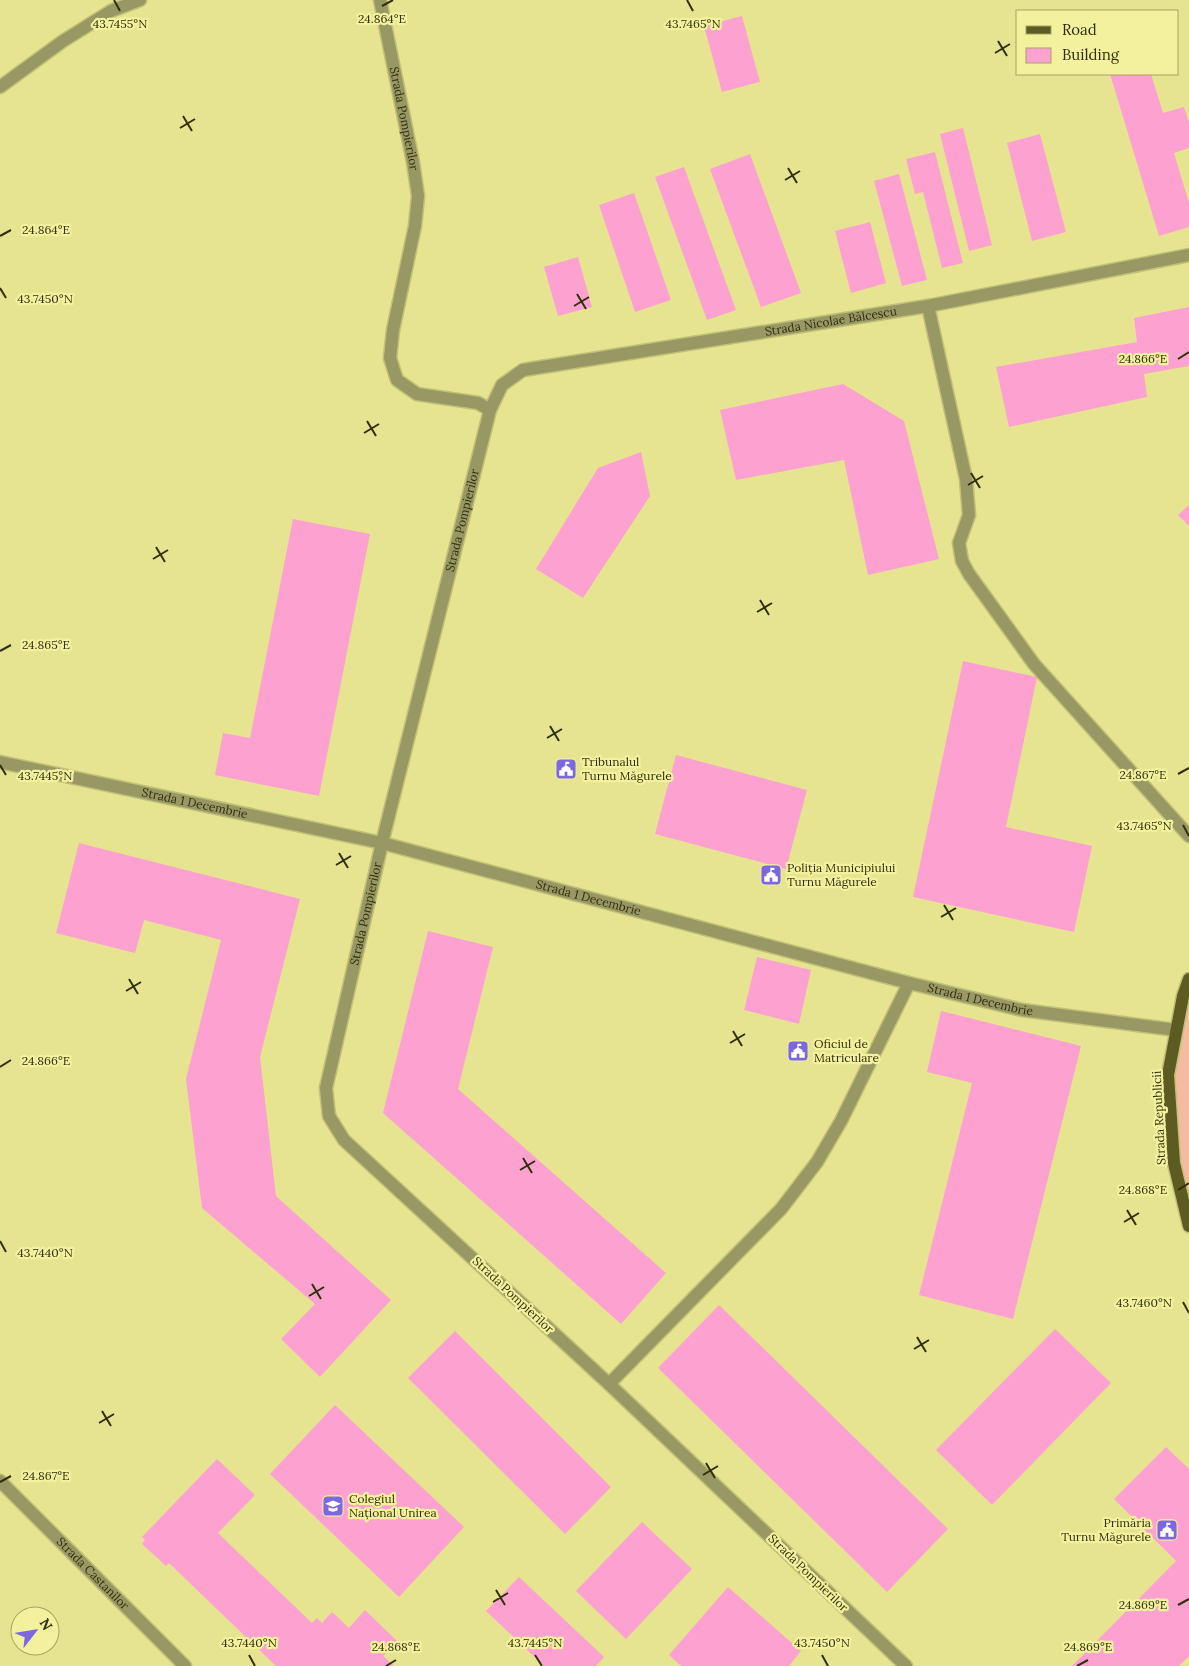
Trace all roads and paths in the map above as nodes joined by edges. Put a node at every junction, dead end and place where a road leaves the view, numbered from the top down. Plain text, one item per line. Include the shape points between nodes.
1 (140, 0) edge
2 (380, 0) edge
3 (0, 87) edge
4 (1189, 255) edge
5 (928, 306) junction
6 (490, 410) junction
7 (0, 762) edge
8 (1189, 836) edge
9 (382, 843) junction
10 (1189, 979) edge
11 (909, 983) junction
12 (1176, 1030) junction
13 (1189, 1226) edge
14 (609, 1384) junction
15 (0, 1481) edge
16 (185, 1666) edge
17 (906, 1666) edge

1 - 3 street via 111,11
2 - 6 street, Strada Pompierilor via 418,196 390,358 397,380 417,394 478,403
4 - 5 street, Strada Nicolae Bălcescu
5 - 6 street, Strada Nicolae Bălcescu via 523,370 502,385
5 - 8 street via 966,479 970,515 959,543 962,560 1034,664
6 - 9 street, Strada Pompierilor
7 - 9 street, Strada 1 Decembrie
9 - 11 street, Strada 1 Decembrie
9 - 14 street, Strada Pompierilor via 326,1088 330,1116 344,1140
10 - 12 main road, Strada Republicii
11 - 12 street, Strada 1 Decembrie via 1022,1010
11 - 14 street via 841,1121 817,1162 781,1209
12 - 13 main road, Strada Republicii via 1168,1075 1174,1163
14 - 17 street, Strada Pompierilor
15 - 16 street, Strada Castanilor

